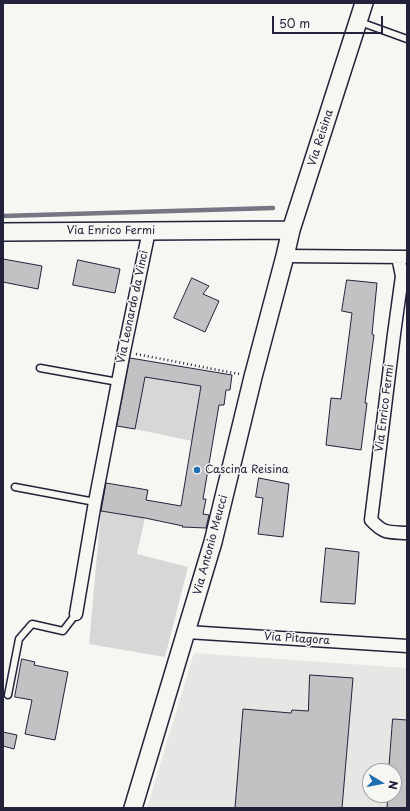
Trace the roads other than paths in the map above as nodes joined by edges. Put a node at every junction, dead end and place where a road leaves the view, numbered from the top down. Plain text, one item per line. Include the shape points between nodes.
1 (364, 3) edge
2 (358, 21) junction
3 (407, 39) edge
4 (291, 230) junction
5 (149, 231) junction
6 (3, 232) edge
7 (285, 256) junction
8 (403, 257) edge
9 (40, 368) dead end
10 (118, 382) junction
11 (15, 487) dead end
12 (95, 502) junction
13 (407, 534) edge
14 (76, 614) joint
15 (187, 632) junction
16 (407, 646) edge
17 (8, 695) dead end
18 (133, 808) edge

1 - 2 street, Via Reisina
2 - 3 lane
2 - 4 street, Via Reisina
4 - 5 street, Via Enrico Fermi
4 - 7 street, Via Reisina
5 - 6 street, Via Enrico Fermi
5 - 10 street, Via Leonardo da Vinci
7 - 8 street, Via Enrico Fermi
7 - 15 street, Via Antonio Meucci via 213,542
8 - 13 street, Via Enrico Fermi via 371,520 387,532
9 - 10 lane
10 - 12 street, Via Leonardo da Vinci
11 - 12 lane
12 - 14 street, Via Leonardo da Vinci
14 - 17 lane, Via Leonardo da Vinci via 63,631 32,624 19,639
15 - 16 street, Via Pitagora
15 - 18 street, Via Antonio Meucci

